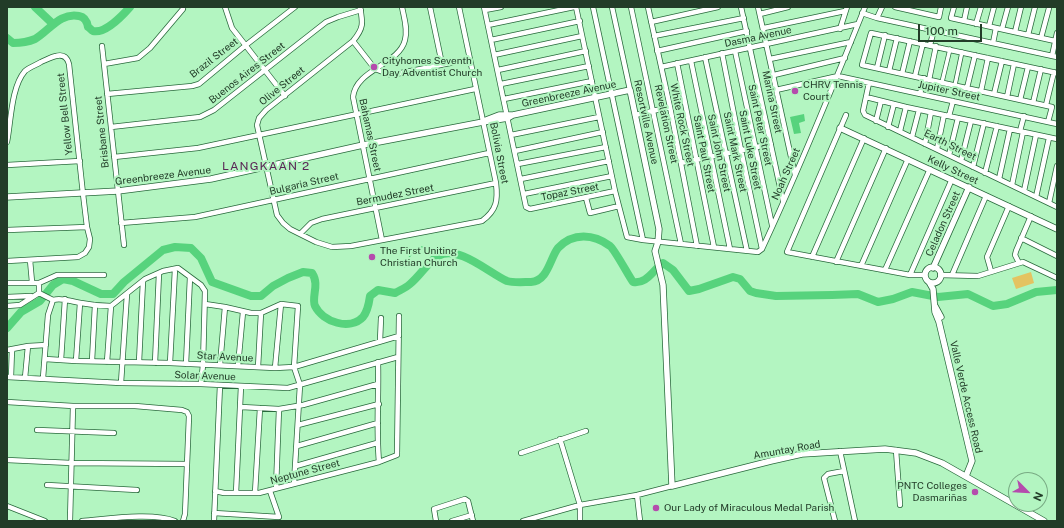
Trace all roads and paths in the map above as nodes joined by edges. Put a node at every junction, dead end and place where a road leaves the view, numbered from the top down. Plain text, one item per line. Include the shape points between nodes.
1 (225, 7) edge
2 (295, 7) edge
3 (402, 7) edge
4 (430, 7) edge
5 (459, 7) edge
6 (501, 7) edge
7 (575, 7) edge
8 (593, 7) edge
9 (612, 7) edge
10 (631, 7) edge
11 (649, 7) edge
12 (718, 7) edge
13 (742, 7) edge
14 (758, 7) edge
15 (788, 7) edge
16 (865, 7) edge
17 (882, 7) edge
18 (895, 7) edge
19 (941, 7) edge
20 (954, 7) edge
21 (967, 7) edge
22 (981, 7) edge
23 (994, 7) edge
24 (1008, 7) edge
25 (1021, 7) edge
26 (1035, 7) edge
27 (775, 8) edge
28 (1049, 8) edge
29 (183, 9) dead end
30 (360, 9) edge
31 (484, 9) edge
32 (846, 9) edge
33 (862, 13) junction
34 (760, 14) junction
35 (744, 18) junction
36 (877, 18) junction
37 (580, 21) junction
38 (964, 21) junction
39 (651, 22) junction
40 (858, 24) junction
41 (976, 24) junction
42 (488, 25) junction
43 (989, 26) junction
44 (764, 28) junction
45 (996, 28) junction
46 (840, 29) junction
47 (1002, 29) junction
48 (934, 30) junction
49 (747, 31) junction
50 (1015, 32) junction
51 (1057, 33) edge
52 (1028, 35) junction
53 (582, 36) junction
54 (654, 36) junction
55 (885, 36) junction
56 (897, 38) junction
57 (1041, 38) junction
58 (491, 40) junction
59 (353, 41) junction
60 (910, 41) junction
61 (1055, 41) junction
62 (851, 42) junction
63 (993, 43) junction
64 (767, 44) junction
65 (923, 44) junction
66 (246, 45) junction
67 (102, 46) dead end
68 (751, 46) junction
69 (933, 46) junction
70 (950, 49) junction
71 (586, 51) junction
72 (657, 51) junction
73 (735, 51) junction
74 (962, 52) junction
75 (722, 54) junction
76 (494, 55) junction
77 (975, 55) junction
78 (705, 57) junction
79 (1055, 57) edge
80 (845, 58) junction
81 (988, 58) junction
82 (470, 59) junction
83 (770, 59) junction
84 (691, 60) junction
85 (1002, 61) junction
86 (678, 63) junction
87 (104, 64) junction
88 (442, 64) junction
89 (1014, 64) junction
90 (589, 66) junction
91 (661, 67) junction
92 (1028, 67) junction
93 (877, 68) junction
94 (376, 69) junction
95 (1041, 69) junction
96 (498, 70) junction
97 (265, 71) junction
98 (890, 71) junction
99 (1056, 73) edge
100 (902, 74) junction
101 (774, 75) junction
102 (838, 76) junction
103 (916, 76) junction
104 (926, 79) junction
105 (592, 81) junction
106 (942, 82) junction
107 (869, 83) junction
108 (501, 84) junction
109 (955, 85) junction
110 (967, 88) junction
111 (475, 89) junction
112 (630, 90) junction
113 (776, 90) junction
114 (981, 91) junction
115 (107, 94) junction
116 (612, 94) junction
117 (920, 94) junction
118 (994, 94) junction
119 (285, 96) junction
120 (1007, 97) junction
121 (596, 98) junction
122 (866, 98) junction
123 (504, 99) junction
124 (1020, 100) junction
125 (880, 101) junction
126 (953, 101) junction
127 (1033, 103) junction
128 (894, 104) junction
129 (1046, 105) junction
130 (670, 107) junction
131 (906, 107) junction
132 (1052, 107) junction
133 (1057, 108) edge
134 (654, 110) junction
135 (919, 110) junction
136 (931, 112) junction
137 (356, 114) junction
138 (635, 115) junction
139 (846, 115) dead end
140 (947, 115) junction
141 (509, 116) junction
142 (1024, 116) junction
143 (599, 117) junction
144 (958, 118) junction
145 (971, 120) junction
146 (876, 121) junction
147 (483, 122) junction
148 (1048, 122) junction
149 (984, 123) junction
150 (1057, 124) edge
151 (997, 126) junction
152 (111, 127) junction
153 (888, 127) junction
154 (840, 128) junction
155 (1010, 129) junction
156 (900, 131) junction
157 (603, 132) junction
158 (1022, 132) junction
159 (259, 135) junction
160 (511, 135) junction
161 (1036, 135) junction
162 (912, 137) junction
163 (864, 138) junction
164 (1050, 138) junction
165 (1057, 139) edge
166 (7, 142) edge
167 (771, 144) junction
168 (925, 144) junction
169 (363, 145) junction
170 (606, 147) junction
171 (756, 147) junction
172 (886, 148) junction
173 (740, 150) junction
174 (937, 150) junction
175 (515, 151) junction
176 (490, 153) junction
177 (726, 153) junction
178 (949, 155) junction
179 (711, 156) junction
180 (114, 157) junction
181 (908, 159) junction
182 (696, 160) junction
183 (80, 161) junction
184 (609, 161) junction
185 (961, 161) junction
186 (681, 163) junction
187 (518, 164) junction
188 (7, 165) edge
189 (267, 166) junction
190 (1057, 166) edge
191 (974, 167) junction
192 (930, 169) junction
193 (985, 172) junction
194 (612, 176) junction
195 (795, 176) junction
196 (370, 178) junction
197 (521, 179) junction
198 (999, 179) junction
199 (952, 180) junction
200 (496, 183) junction
201 (1012, 185) junction
202 (969, 187) junction
203 (118, 191) junction
204 (615, 191) junction
205 (1024, 191) junction
206 (83, 194) junction
207 (524, 194) junction
208 (986, 196) junction
209 (7, 197) edge
210 (1036, 197) junction
211 (586, 198) junction
212 (274, 200) junction
213 (783, 201) junction
214 (1049, 203) junction
215 (619, 206) junction
216 (1009, 206) junction
217 (1057, 207) edge
218 (376, 208) junction
219 (1031, 216) junction
220 (122, 223) junction
221 (772, 226) junction
222 (87, 227) junction
223 (1057, 229) edge
224 (7, 230) edge
225 (301, 233) junction
226 (1021, 238) junction
227 (382, 240) junction
228 (643, 240) junction
229 (658, 242) junction
230 (681, 244) junction
231 (124, 245) dead end
232 (697, 246) junction
233 (714, 248) junction
234 (730, 249) junction
235 (762, 249) junction
236 (746, 251) junction
237 (1057, 256) edge
238 (812, 257) junction
239 (30, 260) junction
240 (7, 261) edge
241 (836, 262) junction
242 (1019, 263) junction
243 (861, 266) junction
244 (933, 268) junction
245 (175, 269) junction
246 (885, 270) junction
247 (991, 271) junction
248 (159, 273) junction
249 (104, 275) dead end
250 (910, 275) junction
251 (925, 275) junction
252 (940, 275) junction
253 (952, 275) junction
254 (190, 277) junction
255 (1057, 278) edge
256 (142, 281) junction
257 (32, 282) junction
258 (933, 282) junction
259 (7, 283) edge
260 (39, 283) junction
261 (40, 294) junction
262 (127, 294) junction
263 (32, 296) junction
264 (7, 297) edge
265 (65, 299) junction
266 (52, 300) junction
267 (80, 303) junction
268 (205, 304) junction
269 (281, 304) junction
270 (95, 305) junction
271 (7, 306) edge
272 (110, 306) junction
273 (225, 307) junction
274 (243, 312) junction
275 (261, 313) junction
276 (399, 316) dead end
277 (381, 318) dead end
278 (399, 336) junction
279 (380, 341) junction
280 (46, 345) junction
281 (28, 346) junction
282 (10, 349) edge
283 (398, 357) junction
284 (46, 359) junction
285 (61, 360) junction
286 (76, 361) junction
287 (92, 362) junction
288 (107, 362) junction
289 (123, 362) junction
290 (139, 362) junction
291 (378, 362) junction
292 (155, 363) junction
293 (170, 363) junction
294 (186, 364) junction
295 (203, 365) junction
296 (220, 365) junction
297 (238, 366) junction
298 (258, 367) junction
299 (294, 367) junction
300 (275, 368) junction
301 (9, 377) edge
302 (25, 378) junction
303 (43, 378) junction
304 (121, 383) junction
305 (201, 384) junction
306 (378, 384) junction
307 (300, 385) junction
308 (220, 386) junction
309 (241, 386) junction
310 (7, 402) edge
311 (378, 404) junction
312 (73, 406) junction
313 (299, 406) junction
314 (241, 407) junction
315 (260, 408) junction
316 (279, 409) junction
317 (378, 423) junction
318 (298, 425) junction
319 (37, 430) dead end
320 (586, 431) dead end
321 (72, 432) junction
322 (114, 433) dead end
323 (560, 439) junction
324 (377, 443) junction
325 (296, 446) junction
326 (896, 450) junction
327 (840, 451) junction
328 (521, 453) dead end
329 (7, 460) edge
330 (379, 462) junction
331 (71, 463) junction
332 (187, 464) junction
333 (296, 466) junction
334 (844, 471) junction
335 (966, 476) junction
336 (294, 483) junction
337 (47, 485) dead end
338 (71, 486) junction
339 (672, 486) junction
340 (276, 488) junction
341 (137, 490) dead end
342 (270, 490) junction
343 (215, 491) junction
344 (236, 493) junction
345 (256, 493) junction
346 (637, 495) junction
347 (580, 505) junction
348 (900, 505) dead end
349 (7, 506) edge
350 (214, 513) junction
351 (472, 515) junction
352 (1042, 520) edge
353 (45, 521) edge
354 (70, 521) edge
355 (82, 521) edge
356 (175, 521) edge
357 (183, 521) edge
358 (214, 521) edge
359 (436, 521) edge
360 (452, 521) edge
361 (473, 521) edge
362 (523, 521) edge
363 (580, 521) edge
364 (640, 521) edge
365 (835, 521) edge
366 (855, 521) edge

1 - 66 street via 232,28
2 - 66 street, Brazil Street
3 - 94 street, Bahamas Street via 406,24 404,45 397,54
4 - 88 street
5 - 82 street, Bolivia Street
6 - 31 street
7 - 37 street
7 - 42 street
8 - 116 street
9 - 112 street, Resortville Avenue
10 - 134 street, Revelation Street
11 - 39 street, White Rock Street
12 - 39 street
13 - 35 street, Marina Street
14 - 34 street
15 - 27 street
16 - 33 street, Noah Street
17 - 36 street
18 - 19 street via 939,17
20 - 38 street via 951,18
21 - 38 street
22 - 41 street
23 - 43 street
24 - 47 street
25 - 50 street
26 - 52 street
27 - 34 street
28 - 57 street
29 - 87 street via 150,48 138,58
30 - 59 street, Olive Street via 361,32
30 - 97 street, Buenos Aires Street via 326,22
31 - 42 street
32 - 44 street
32 - 46 street
33 - 36 street
33 - 40 street, Noah Street
34 - 44 street
35 - 49 street, Marina Street
35 - 54 street
36 - 48 street
37 - 53 street
37 - 58 street
38 - 41 street
39 - 54 street, White Rock Street
40 - 46 street, Dasma Avenue
40 - 62 street, Noah Street
41 - 43 street
42 - 58 street
43 - 45 street
44 - 64 street
45 - 47 street
45 - 63 street
46 - 64 street, Dasma Avenue
47 - 50 street
48 - 63 street
48 - 69 street
49 - 68 street, Marina Street
49 - 72 street
50 - 52 street
51 - 61 street
52 - 57 street
53 - 71 street
53 - 76 street
54 - 72 street, White Rock Street
55 - 56 street
55 - 93 street
55 - 93 street via 871,32 862,65
56 - 60 street
56 - 98 street
57 - 61 street
58 - 76 street
59 - 94 street
59 - 119 street, Olive Street
60 - 65 street
60 - 100 street
61 - 79 street
62 - 80 street, Noah Street
62 - 83 street
63 - 79 street
64 - 68 street, Dasma Avenue
64 - 83 street
65 - 69 street
65 - 103 street
66 - 97 street
66 - 115 street, Brazil Street via 199,84
67 - 87 street, Brisbane Street
68 - 73 street, Dasma Avenue
68 - 167 street, Marina Street
69 - 70 street
69 - 104 street
70 - 74 street
70 - 106 street
71 - 90 street
71 - 96 street
72 - 91 street, White Rock Street
73 - 75 street, Dasma Avenue
73 - 171 street, Saint Peter Street
74 - 77 street
74 - 109 street
75 - 78 street, Dasma Avenue
75 - 173 street, Saint Luke Street
76 - 96 street
77 - 81 street
77 - 110 street
78 - 84 street, Dasma Avenue
78 - 177 street, Saint Mark Street
80 - 101 street
80 - 102 street, Noah Street
81 - 85 street
81 - 114 street
82 - 88 street
82 - 111 street, Bolivia Street
83 - 101 street
84 - 86 street, Dasma Avenue
84 - 179 street, Saint John Street
85 - 89 street
85 - 118 street
86 - 91 street, Dasma Avenue
86 - 182 street, Saint Paul Street
87 - 115 street, Brisbane Street
88 - 94 street via 391,75
89 - 92 street
89 - 120 street
90 - 105 street
90 - 108 street
91 - 130 street, White Rock Street
92 - 95 street
92 - 124 street
93 - 98 street
94 - 137 street, Bahamas Street via 362,79 353,92
95 - 99 street
95 - 127 street
96 - 108 street
97 - 119 street
97 - 152 street, Buenos Aires Street via 226,102 200,117
98 - 100 street
99 - 129 street
100 - 103 street
101 - 113 street
102 - 107 street, Jupiter Street
102 - 113 street
102 - 195 street, Noah Street
103 - 104 street
104 - 106 street
104 - 117 street
105 - 121 street
105 - 123 street
106 - 109 street
107 - 117 street, Jupiter Street
107 - 122 street, Earth Street
108 - 123 street
109 - 110 street
110 - 114 street
111 - 137 street
111 - 147 street, Bolivia Street
112 - 116 street, Greenbreeze Avenue
112 - 138 street, Resortville Avenue
113 - 195 street
114 - 118 street
115 - 152 street, Brisbane Street
116 - 121 street, Greenbreeze Avenue
116 - 228 street
117 - 126 street, Jupiter Street
118 - 120 street
119 - 159 street, Olive Street via 259,118
120 - 124 street
121 - 141 street, Greenbreeze Avenue
121 - 143 street
122 - 125 street
122 - 146 street, Earth Street via 863,113
123 - 141 street
124 - 127 street
125 - 128 street
125 - 146 street
126 - 140 street
126 - 142 street, Jupiter Street
127 - 129 street
128 - 131 street
128 - 153 street
129 - 132 street
130 - 134 street
130 - 186 street, White Rock Street
131 - 135 street
131 - 156 street
132 - 133 street
132 - 148 street
134 - 138 street
134 - 230 street, Revelation Street
135 - 136 street
135 - 162 street
136 - 140 street
136 - 168 street
137 - 159 street
137 - 169 street, Bahamas Street
138 - 229 street, Resortville Avenue via 658,223
139 - 154 street
140 - 144 street
140 - 174 street
141 - 147 street, Greenbreeze Avenue via 492,117
141 - 160 street
142 - 148 street, Jupiter Street
142 - 158 street
143 - 157 street
143 - 160 street
144 - 145 street
144 - 178 street
145 - 149 street
145 - 185 street
146 - 153 street, Earth Street
147 - 169 street, Greenbreeze Avenue
147 - 176 street, Bolivia Street
148 - 150 street, Jupiter Street
149 - 151 street
149 - 191 street
151 - 155 street
151 - 193 street
152 - 180 street, Brisbane Street
153 - 156 street, Earth Street
154 - 163 street, Kelly Street
154 - 238 street via 787,252
155 - 158 street
155 - 198 street
156 - 162 street, Earth Street
157 - 170 street
157 - 175 street
158 - 161 street
158 - 201 street
159 - 180 street via 198,148
159 - 189 street, Olive Street
160 - 175 street
161 - 164 street
161 - 205 street
162 - 168 street, Earth Street
163 - 172 street, Kelly Street
163 - 238 street
164 - 165 street
164 - 210 street
166 - 183 street, Yellow Bell Street via 20,79 30,67 54,56 62,56 67,58 69,64
167 - 171 street
167 - 213 street, Marina Street
168 - 174 street, Earth Street
169 - 189 street, Greenbreeze Avenue
169 - 196 street, Bahamas Street
170 - 184 street
170 - 187 street
171 - 173 street
171 - 221 street, Saint Peter Street
172 - 181 street, Kelly Street
172 - 241 street
173 - 177 street
173 - 235 street, Saint Luke Street
174 - 178 street, Earth Street
175 - 187 street
176 - 196 street, Bulgaria Street
176 - 200 street, Bolivia Street
177 - 179 street
177 - 236 street, Saint Mark Street
178 - 185 street, Earth Street
179 - 182 street
179 - 234 street, Saint John Street
180 - 203 street, Brisbane Street
181 - 192 street, Kelly Street
181 - 243 street
182 - 186 street
182 - 233 street, Saint Paul Street
183 - 188 street
183 - 206 street, Yellow Bell Street
184 - 194 street
184 - 197 street
185 - 191 street, Earth Street
186 - 232 street, White Rock Street
187 - 197 street
189 - 203 street, Greenbreeze Avenue via 211,179
189 - 212 street, Olive Street
190 - 214 street
191 - 193 street, Earth Street
192 - 199 street, Kelly Street
192 - 246 street
193 - 198 street, Earth Street
194 - 204 street
194 - 207 street
195 - 213 street, Noah Street
196 - 212 street, Bulgaria Street
196 - 218 street, Bahamas Street
197 - 207 street
198 - 201 street, Earth Street
199 - 202 street, Kelly Street
199 - 250 street
200 - 218 street, Bermudez Street
200 - 227 street, Bolivia Street via 498,195 495,206 489,216 482,221
201 - 205 street, Earth Street
202 - 208 street, Kelly Street
202 - 244 street, Celadon Street
203 - 206 street, Greenbreeze Avenue
203 - 220 street, Brisbane Street
204 - 211 street, Topaz Street
204 - 215 street
205 - 210 street, Earth Street
206 - 209 street, Greenbreeze Avenue
206 - 222 street, Yellow Bell Street
207 - 211 street, Topaz Street via 528,208
208 - 216 street, Kelly Street
208 - 253 street
210 - 214 street, Earth Street
211 - 215 street via 590,213
212 - 220 street, Bulgaria Street via 196,217
212 - 225 street, Olive Street via 277,215 295,232
213 - 221 street, Noah Street
214 - 217 street, Earth Street
215 - 228 street via 627,237
216 - 219 street, Kelly Street
216 - 247 street via 987,257
218 - 225 street, Bermudez Street via 317,220
218 - 227 street, Bahamas Street
219 - 223 street, Kelly Street
219 - 226 street
220 - 231 street, Brisbane Street
221 - 235 street, Noah Street
222 - 224 street
222 - 239 street, Yellow Bell Street via 90,235 89,247 85,253 78,257
225 - 227 street, Bolivia Street via 316,242 336,247
226 - 237 street
226 - 242 street via 1015,255
228 - 229 street
229 - 230 street
229 - 339 street, Resortville Avenue via 657,257 663,285
230 - 232 street
232 - 233 street
233 - 234 street
234 - 236 street
235 - 236 street via 758,252
238 - 241 street
239 - 240 street, Yellow Bell Street
239 - 257 street
241 - 243 street
242 - 247 street
242 - 255 street via 1023,262
243 - 246 street
244 - 251 street
244 - 252 street via 937,269
245 - 248 street
245 - 254 street via 178,268
245 - 293 street
246 - 250 street
247 - 253 street via 978,276
248 - 256 street
248 - 292 street
249 - 260 street via 57,275
250 - 251 street
251 - 258 street via 926,279
252 - 253 street
252 - 258 street via 939,279
254 - 268 street via 205,291
254 - 294 street
256 - 262 street
256 - 290 street
257 - 259 street
257 - 260 street
258 - 335 street, Valle Verde Access Road via 935,312 940,319 972,461
260 - 261 street
261 - 263 street
261 - 266 street
262 - 272 street
262 - 289 street
263 - 264 street
263 - 271 street via 20,305
265 - 266 street
265 - 267 street
265 - 285 street
266 - 280 street
267 - 270 street
267 - 286 street
268 - 273 street
268 - 295 street
269 - 275 street
269 - 299 street via 298,306
269 - 300 street
270 - 272 street
270 - 287 street
272 - 288 street
273 - 274 street
273 - 296 street
274 - 275 street
274 - 297 street
275 - 298 street
276 - 278 street
277 - 279 street
278 - 279 street, Star Avenue
278 - 283 street
279 - 299 street, Star Avenue
280 - 281 street
280 - 284 street
281 - 282 street
281 - 302 street
282 - 301 street
283 - 291 street, Solar Avenue
283 - 330 street, Neptune Street via 398,455
284 - 285 street, Star Avenue
284 - 303 street
285 - 286 street, Star Avenue
286 - 287 street, Star Avenue
287 - 288 street, Star Avenue
288 - 289 street, Star Avenue
289 - 290 street, Star Avenue
289 - 304 street
290 - 292 street, Star Avenue
291 - 306 street
291 - 307 street, Solar Avenue
292 - 293 street, Star Avenue
293 - 294 street, Star Avenue
294 - 295 street, Star Avenue
295 - 296 street, Star Avenue
295 - 305 street
296 - 297 street, Star Avenue
297 - 298 street, Star Avenue
298 - 300 street, Star Avenue
299 - 300 street, Star Avenue
299 - 307 street
301 - 302 street, Solar Avenue
302 - 303 street, Solar Avenue
303 - 304 street, Solar Avenue
304 - 305 street, Solar Avenue
305 - 308 street, Solar Avenue
306 - 311 street
306 - 313 street
307 - 309 street, Solar Avenue via 288,388
307 - 313 street
308 - 309 street, Solar Avenue
308 - 343 street
309 - 314 street
310 - 312 street
311 - 317 street
311 - 318 street
312 - 321 street
312 - 332 street via 135,406 186,412 189,416
313 - 316 street
313 - 318 street
314 - 315 street
314 - 344 street
315 - 316 street
315 - 345 street
316 - 340 street
317 - 324 street
317 - 325 street
318 - 325 street
319 - 321 street
320 - 323 street
321 - 322 street
321 - 331 street
323 - 328 street
323 - 347 street
324 - 330 street
324 - 333 street
325 - 333 street
326 - 327 street, Amuntay Road
326 - 335 street, Amuntay Road via 923,455
326 - 348 street
327 - 334 street
327 - 339 street, Amuntay Road via 802,454
329 - 331 street
330 - 336 street, Neptune Street
331 - 332 street
331 - 338 street
332 - 357 street
333 - 336 street
334 - 365 street via 828,474 824,478
334 - 366 street
335 - 352 street, Amuntay Road
336 - 340 street, Neptune Street
337 - 338 street
338 - 341 street
338 - 354 street
339 - 346 street, Amuntay Road
340 - 342 street, Neptune Street
342 - 345 street, Neptune Street
342 - 350 street via 279,517
343 - 344 street, Neptune Street
343 - 350 street
344 - 345 street, Neptune Street
346 - 347 street, Amuntay Road
346 - 364 street
347 - 362 street, Amuntay Road
347 - 363 street
349 - 353 street
350 - 358 street
351 - 359 street via 465,499 434,509
351 - 360 street
351 - 361 street
355 - 356 street via 145,517 162,517

